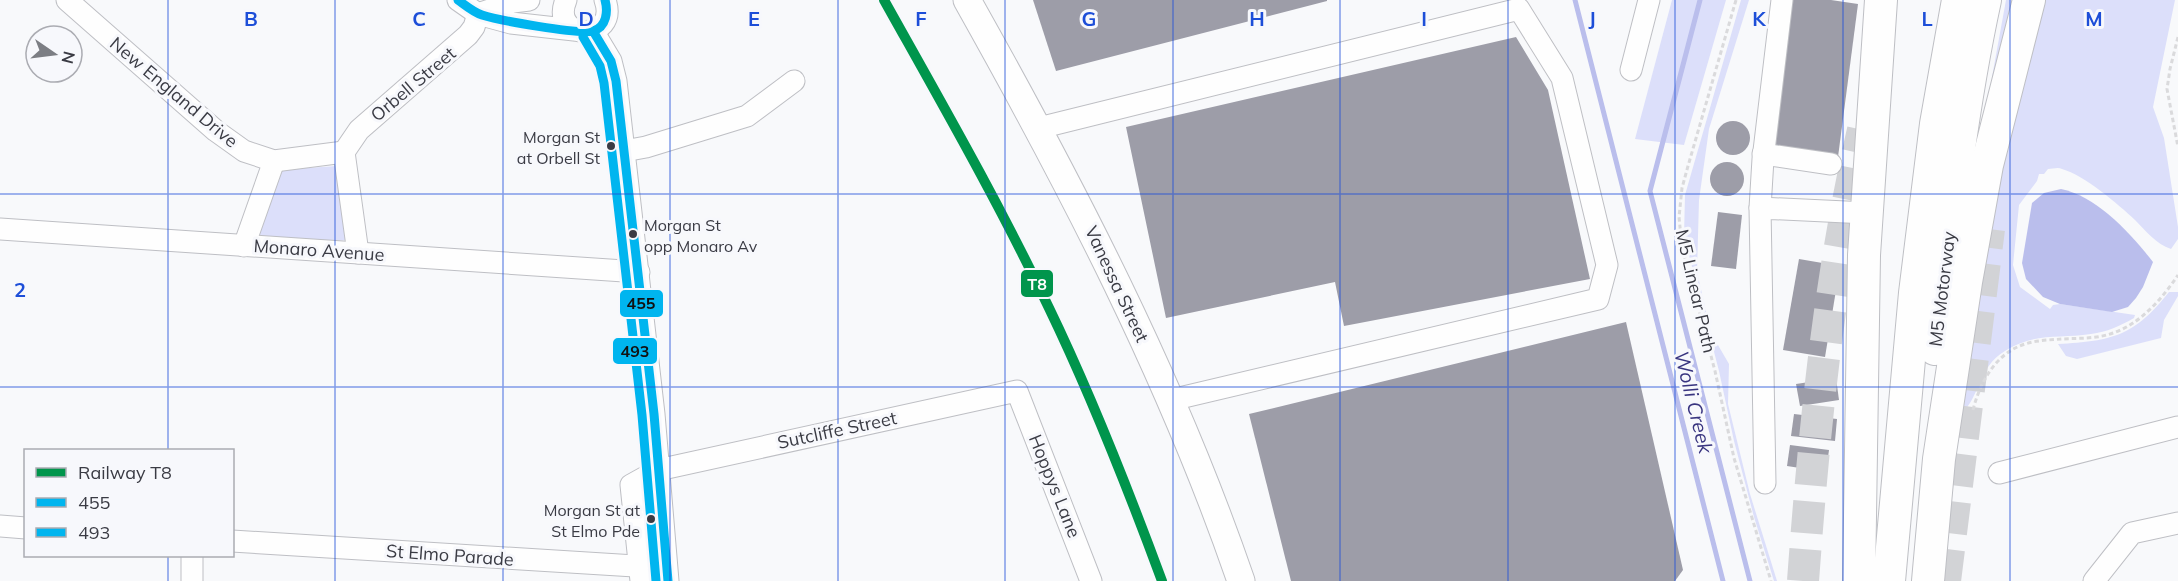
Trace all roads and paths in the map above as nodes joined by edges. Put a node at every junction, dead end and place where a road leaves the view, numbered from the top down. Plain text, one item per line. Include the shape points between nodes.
1 (67, 0) edge
2 (458, 0) edge
3 (529, 0) edge
4 (566, 0) edge
5 (605, 0) edge
6 (967, 0) edge
7 (1649, 0) edge
8 (1736, 0) edge
9 (1782, 0) edge
10 (1881, 0) edge
11 (1958, 0) edge
12 (1985, 0) edge
13 (2029, 0) edge
14 (478, 14) junction
15 (584, 30) junction
16 (2178, 37) edge
17 (1631, 70) dead end
18 (794, 81) dead end
19 (1039, 128) junction
20 (2178, 147) edge
21 (624, 151) junction
22 (344, 152) junction
23 (1763, 154) junction
24 (274, 161) junction
25 (1831, 164) dead end
26 (1760, 208) junction
27 (1867, 213) junction
28 (0, 229) edge
29 (244, 246) junction
30 (358, 253) junction
31 (639, 272) junction
32 (2178, 278) edge
33 (1017, 391) joint
34 (1171, 400) junction
35 (1971, 415) dead end
36 (2178, 428) edge
37 (658, 470) junction
38 (1999, 473) dead end
39 (1765, 483) dead end
40 (2178, 523) edge
41 (0, 526) edge
42 (24, 528) edge
43 (234, 541) edge
44 (192, 557) edge
45 (640, 574) edge
46 (668, 575) edge
47 (192, 581) edge
48 (1091, 581) edge
49 (1241, 581) edge
50 (1771, 581) edge
51 (1859, 581) edge
52 (1889, 581) edge
53 (1919, 581) edge
54 (1928, 581) edge
55 (2094, 581) edge

1 - 24 street, New England Drive via 229,141 244,151
2 - 14 street
3 - 14 street
4 - 15 street via 565,20
5 - 15 street via 605,21 600,27
6 - 19 main road, Vanessa Street
7 - 17 street
8 - 50 path, M5 Linear Path via 1682,188 1679,217 1682,247 1734,458
9 - 23 street
10 - 27 highway
11 - 52 highway, M5 Motorway via 1936,124 1915,293
12 - 53 highway, M5 Motorway via 1955,177 1935,346 1924,450
13 - 54 highway via 1987,165 1966,282 1939,459
14 - 15 street via 511,23
14 - 22 street, Orbell Street via 468,35 359,130
15 - 21 street via 611,61
16 - 20 path via 2168,89
18 - 21 street via 747,116
19 - 34 main road, Vanessa Street via 1112,270
19 - 34 street via 1519,9 1562,78 1608,264 1598,298
21 - 31 street
22 - 24 street
22 - 30 street
23 - 25 street
23 - 26 street
24 - 29 street
26 - 27 street
26 - 39 street
27 - 51 highway
28 - 29 street, Monaro Avenue
29 - 30 street, Monaro Avenue
30 - 31 street, Monaro Avenue
31 - 37 street
32 - 35 path via 2133,324 2113,333 2025,344 2002,357 1986,376
33 - 37 street, Sutcliffe Street
33 - 48 street, Hoppys Lane
34 - 49 main road, Vanessa Street
36 - 38 street
37 - 45 street, Sutcliffe Street via 631,485
37 - 46 street
40 - 55 street via 2132,533
41 - 42 street
43 - 45 street, St Elmo Parade
44 - 47 street
45 - 46 street, St Elmo Parade

